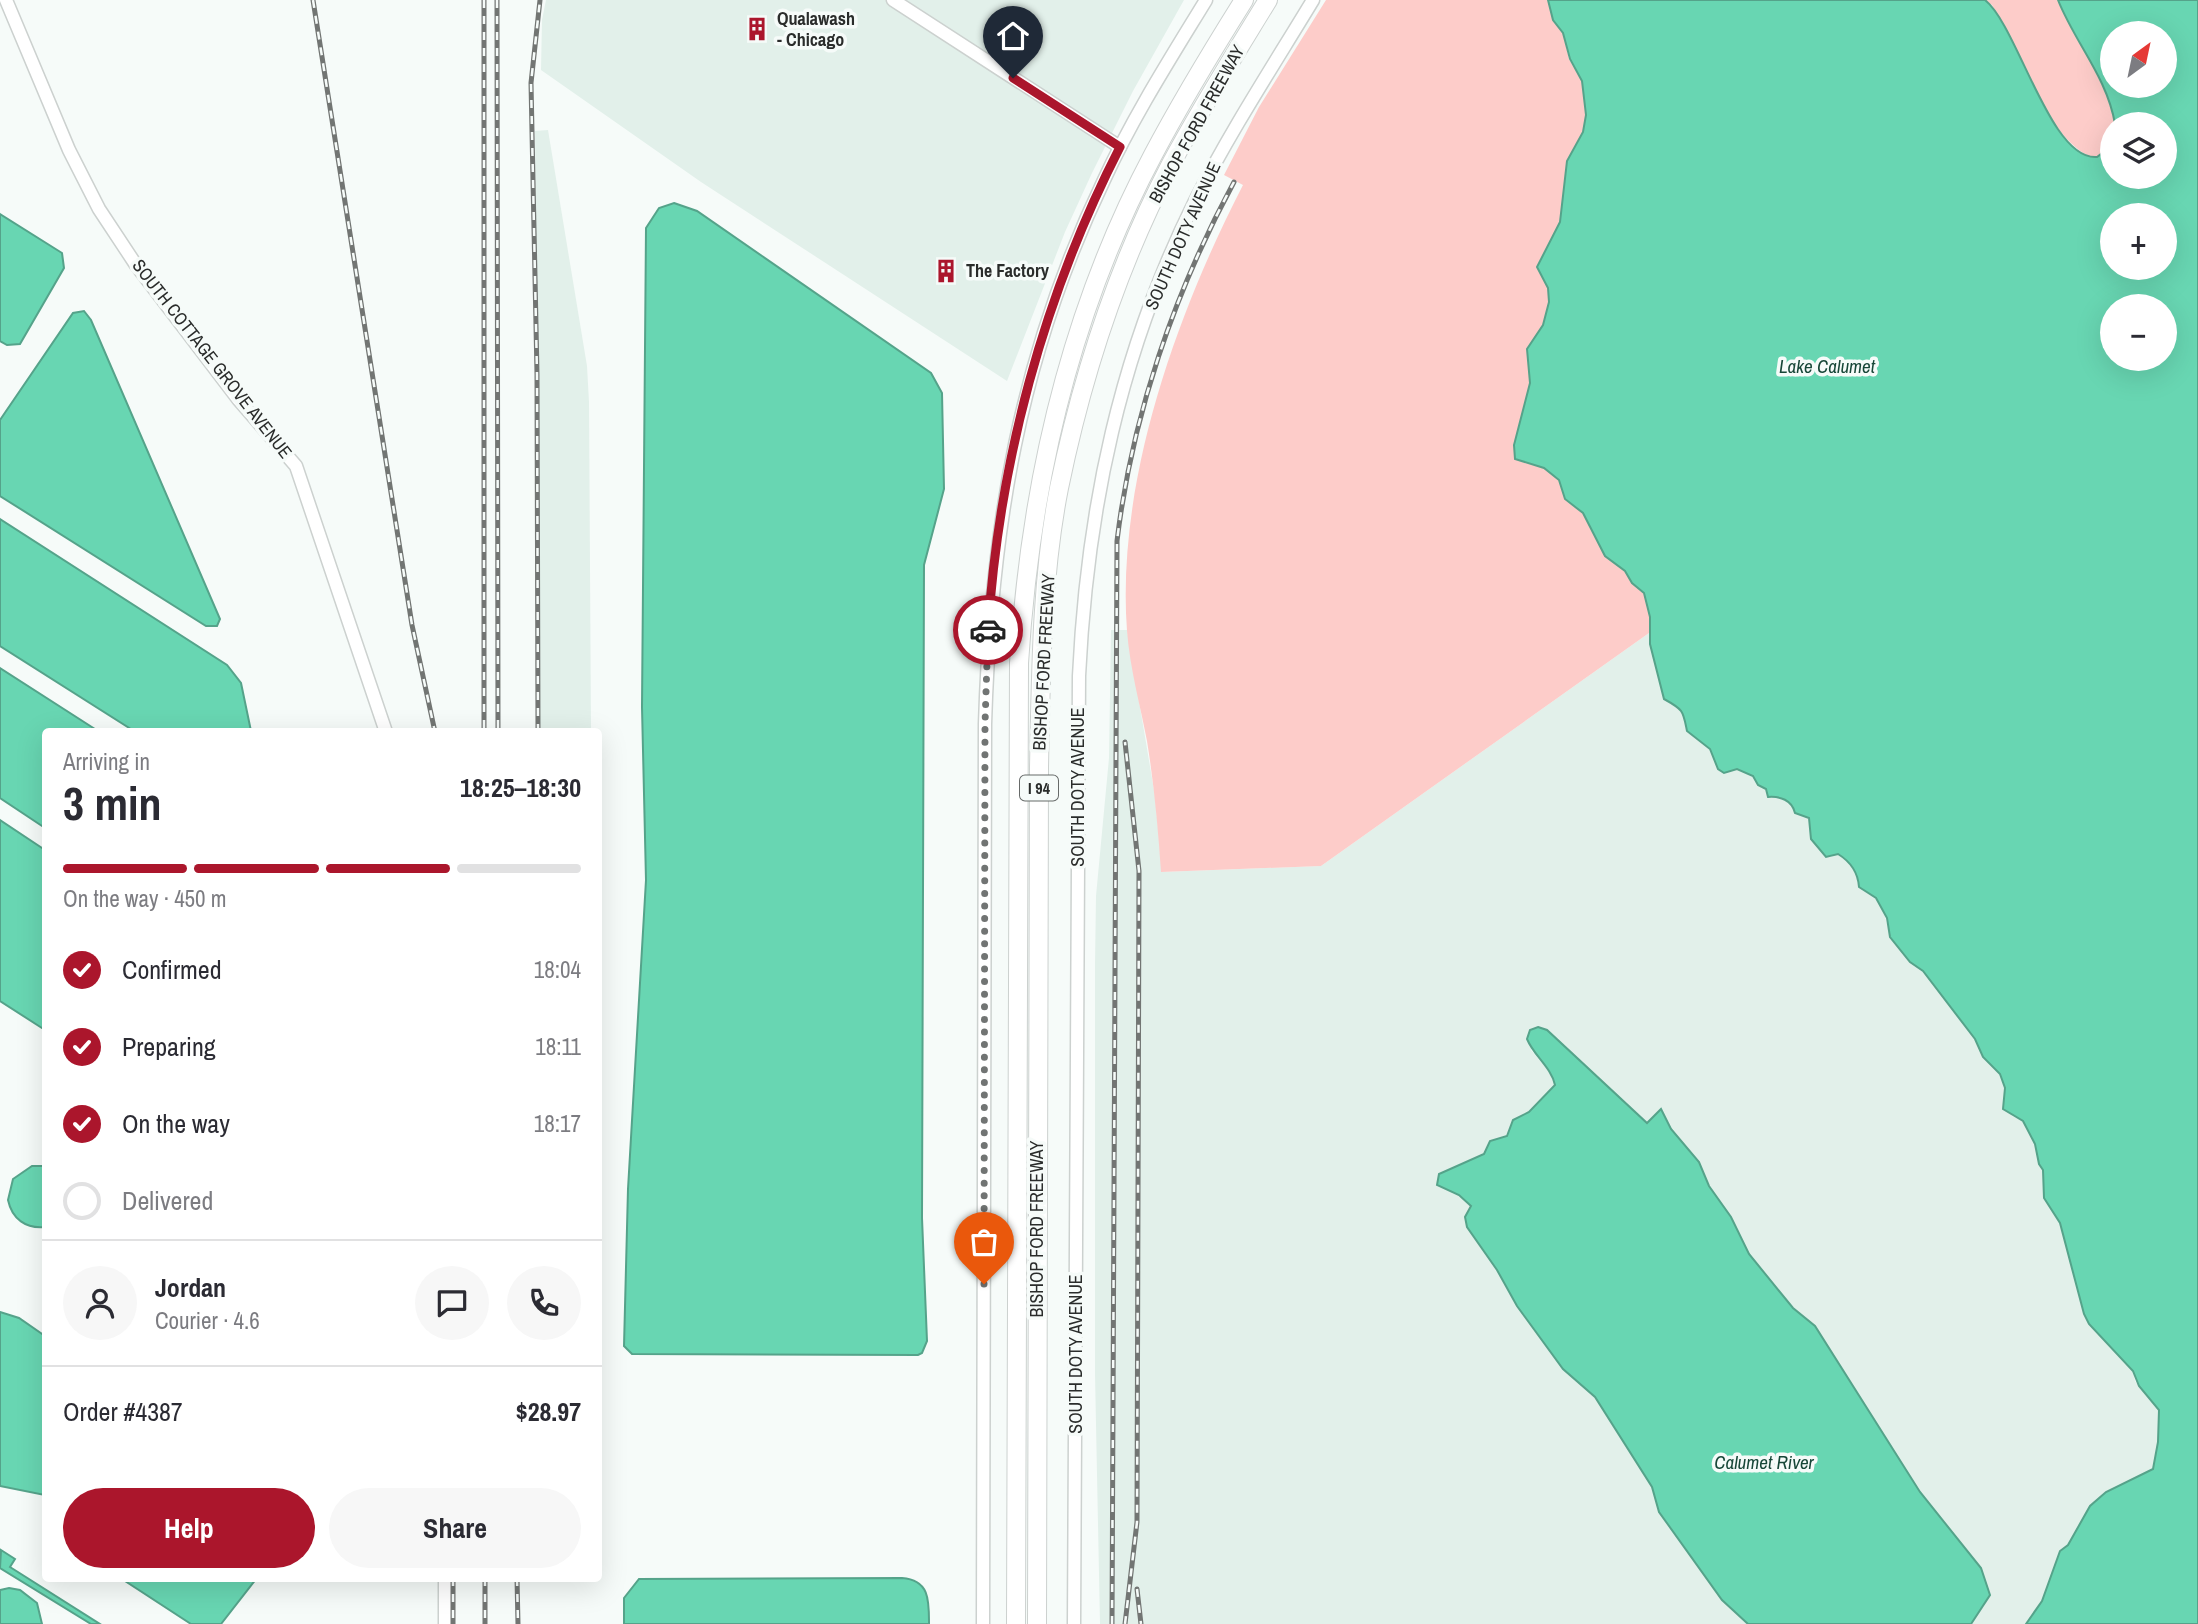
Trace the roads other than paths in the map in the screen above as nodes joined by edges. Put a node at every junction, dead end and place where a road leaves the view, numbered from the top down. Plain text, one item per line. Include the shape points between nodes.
1 (6, 0) edge
2 (893, 0) edge
3 (1206, 0) edge
4 (1244, 0) edge
5 (1268, 0) edge
6 (1313, 0) edge
7 (1120, 147) junction
8 (385, 728) edge
9 (445, 1582) edge
10 (445, 1624) edge
11 (983, 1624) edge
12 (1016, 1624) edge
13 (1037, 1624) edge
14 (1074, 1624) edge

1 - 8 street, SOUTH COTTAGE GROVE AVENUE via 99,209 136,265 296,466
2 - 7 street
3 - 7 street
4 - 12 highway, BISHOP FORD FREEWAY / I 94 via 1152,156 1104,263 1066,372 1032,525 1018,699
5 - 13 highway, BISHOP FORD FREEWAY / I 94 via 1171,165 1126,263 1084,381 1049,553 1039,767
6 - 14 street, SOUTH DOTY AVENUE via 1213,166 1170,257 1122,393 1093,515 1079,676
7 - 11 street via 1075,244 1039,347 1006,478 992,580 985,724
9 - 10 street

